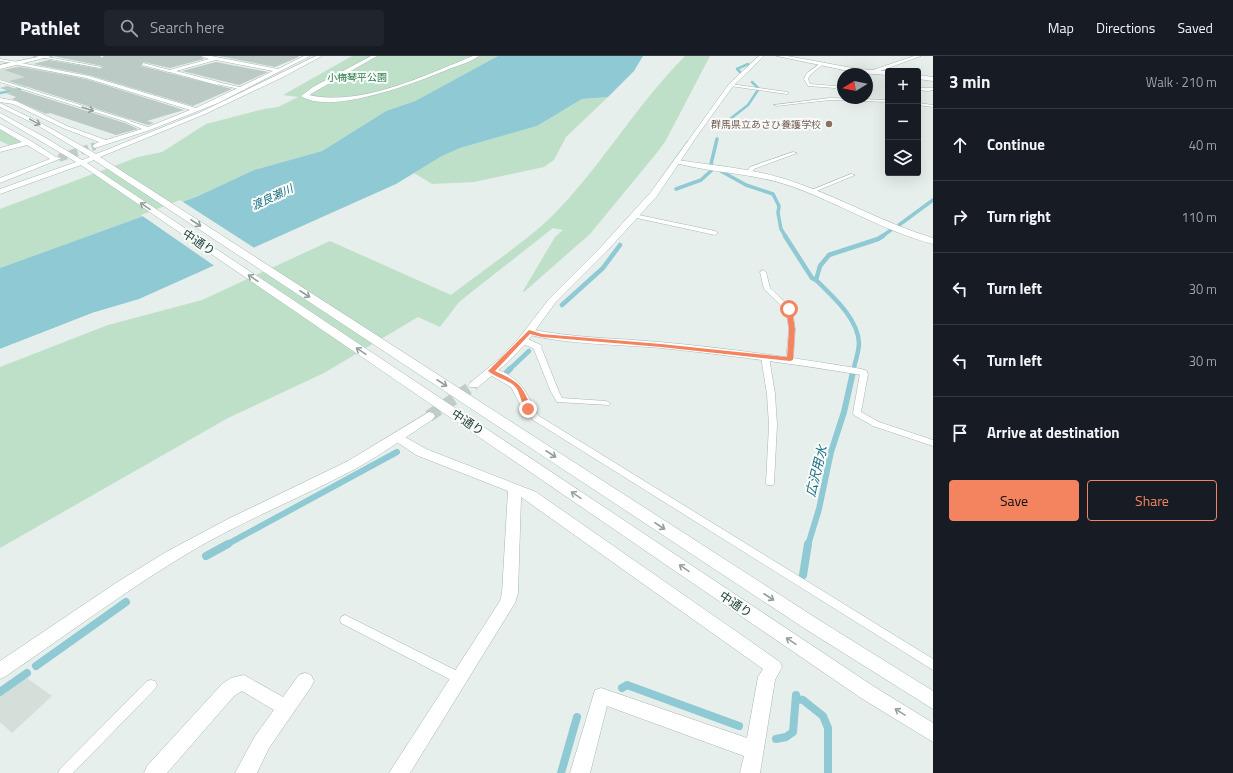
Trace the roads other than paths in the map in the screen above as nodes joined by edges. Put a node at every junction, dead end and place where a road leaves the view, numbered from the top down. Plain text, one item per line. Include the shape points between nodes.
1 (36, 56) edge
2 (50, 56) edge
3 (203, 56) edge
4 (297, 56) edge
5 (320, 56) edge
6 (375, 56) edge
7 (477, 56) edge
8 (762, 56) edge
9 (780, 56) edge
10 (919, 56) edge
11 (44, 57) junction
12 (306, 57) edge
13 (214, 59) junction
14 (0, 60) edge
15 (18, 63) junction
16 (821, 64) junction
17 (144, 65) dead end
18 (0, 67) edge
19 (100, 67) dead end
20 (839, 68) edge
21 (169, 71) junction
22 (279, 72) junction
23 (874, 73) joint
24 (885, 74) edge
25 (921, 77) edge
26 (933, 79) edge
27 (0, 80) edge
28 (217, 83) joint
29 (731, 85) junction
30 (837, 86) edge
31 (244, 89) junction
32 (921, 89) edge
33 (933, 89) edge
34 (787, 93) dead end
35 (0, 100) edge
36 (885, 101) edge
37 (921, 104) edge
38 (0, 105) edge
39 (776, 106) dead end
40 (933, 106) edge
41 (196, 110) junction
42 (0, 115) edge
43 (128, 122) joint
44 (0, 126) edge
45 (148, 129) junction
46 (29, 142) junction
47 (107, 143) junction
48 (0, 144) edge
49 (95, 146) tunnel mouth
50 (9, 148) junction
51 (0, 150) edge
52 (795, 153) dead end
53 (94, 157) junction
54 (81, 162) junction
55 (677, 162) junction
56 (748, 173) junction
57 (853, 175) dead end
58 (0, 181) edge
59 (812, 191) junction
60 (0, 192) edge
61 (634, 216) junction
62 (715, 233) dead end
63 (933, 241) edge
64 (763, 272) dead end
65 (526, 336) junction
66 (537, 347) joint
67 (765, 357) junction
68 (790, 360) junction
69 (491, 371) junction
70 (862, 372) joint
71 (474, 385) tunnel mouth
72 (606, 404) dead end
73 (528, 409) joint
74 (429, 416) tunnel mouth
75 (398, 437) junction
76 (933, 443) edge
77 (770, 483) dead end
78 (515, 488) junction
79 (345, 620) dead end
80 (933, 665) edge
81 (0, 671) edge
82 (459, 678) junction
83 (305, 681) dead end
84 (151, 685) dead end
85 (933, 701) edge
86 (286, 708) junction
87 (933, 733) edge
88 (754, 750) junction
89 (64, 773) edge
90 (154, 773) edge
91 (245, 773) edge
92 (398, 773) edge
93 (580, 773) edge
94 (750, 773) edge

1 - 11 lane
2 - 11 street
3 - 13 street
4 - 12 lane
5 - 53 street via 212,109
6 - 7 street via 304,96 326,101 375,93
8 - 29 street
9 - 16 street
10 - 23 street via 876,70
11 - 15 street
11 - 19 lane
12 - 22 street
13 - 21 street
13 - 22 street
14 - 15 lane
15 - 18 street
15 - 41 street via 87,77
16 - 20 street
16 - 30 lane via 808,74 806,78 809,85
17 - 21 lane
21 - 28 street
22 - 31 street
23 - 24 street
25 - 26 street
27 -> 43 lane
28 - 31 lane
29 - 34 lane
29 - 55 street
31 - 41 street
32 - 33 lane
35 - 47 street via 14,102 61,125
36 - 39 lane via 830,99
37 - 40 lane
38 -> 53 street, 中通り via 39,124
41 - 45 street
42 - 54 street, 中通り
43 - 45 street
44 - 46 street
45 - 47 street
46 - 50 street
46 - 58 street via 57,159
47 - 49 street
48 - 50 street
50 - 51 street
52 - 56 lane via 752,168
53 - 54 street
53 -> 85 street, 中通り
54 - 60 street
87 -> 54 street, 中通り via 867,692
55 - 56 street
55 - 61 street
56 - 59 street via 781,180
57 - 59 lane
59 - 63 street via 903,231
61 - 62 lane
61 - 65 street via 604,250 563,289
64 - 68 lane via 767,289 789,309 792,329
65 - 66 street
65 - 67 street via 542,335 661,345
65 - 69 street
66 - 72 lane via 560,400
67 - 68 street
67 - 77 lane via 773,425
68 - 70 street
69 - 71 street
69 - 73 street via 520,388
70 - 76 lane via 864,374 857,413 859,416
73 - 80 lane via 536,418
74 - 75 street
75 - 78 street via 421,452
75 - 81 street via 342,470 259,508 195,542
78 - 82 street via 510,593 507,603
78 - 88 street via 531,495 774,667 767,677
79 - 82 lane
82 - 92 street
83 - 86 street
84 - 89 lane
86 - 90 street via 244,683 237,684 228,690
86 - 91 street via 262,742
88 - 93 street via 601,696
88 - 94 street

